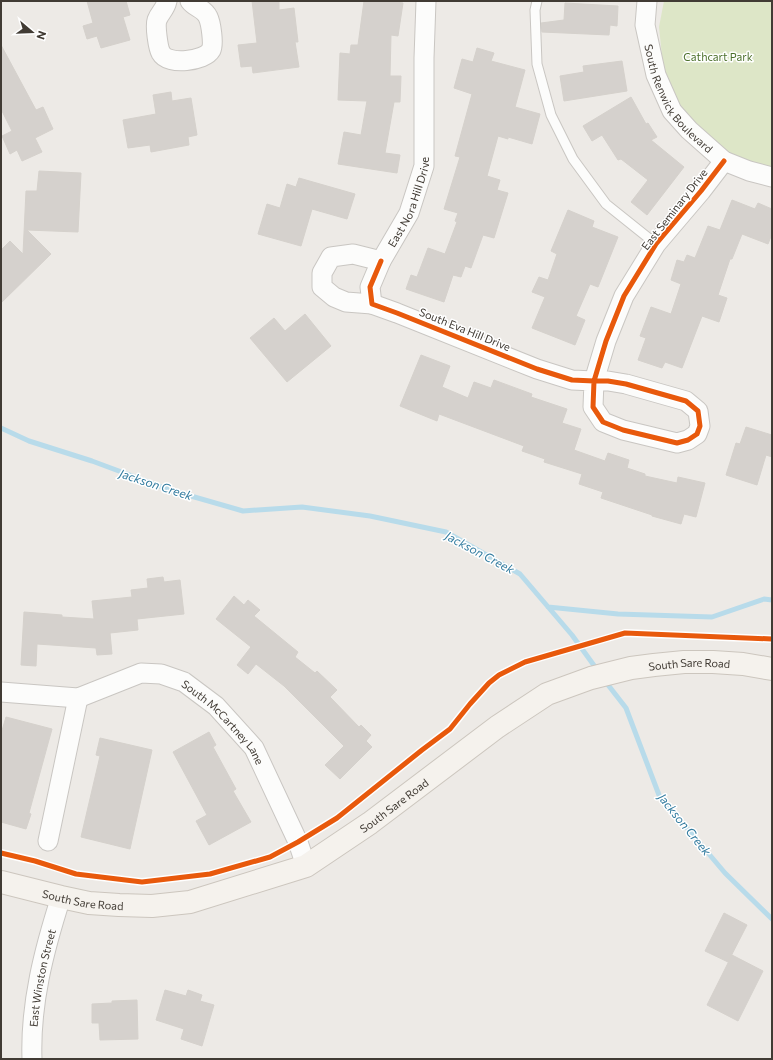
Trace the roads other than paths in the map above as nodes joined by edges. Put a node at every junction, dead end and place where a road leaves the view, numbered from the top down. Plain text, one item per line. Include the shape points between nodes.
1 (426, 1) edge
2 (537, 1) edge
3 (647, 1) edge
4 (190, 2) edge
5 (166, 5) edge
6 (724, 161) junction
7 (772, 177) edge
8 (656, 244) junction
9 (381, 261) junction
10 (372, 304) junction
11 (594, 381) junction
12 (772, 670) edge
13 (1, 692) edge
14 (78, 698) junction
15 (48, 841) dead end
16 (306, 866) junction
17 (1, 882) edge
18 (61, 897) junction
19 (32, 1059) edge

1 - 9 street, East Nora Hill Drive via 424,166 409,213
2 - 8 lane via 537,64 551,115 573,160 606,204
3 - 6 street, South Renwick Boulevard via 645,25 656,75 672,111
4 - 5 street
4 - 5 street via 202,9 208,17 211,50 205,56 179,61 169,60 161,54 156,29 157,19
6 - 7 street, South Renwick Boulevard
6 - 8 street, East Seminary Drive
8 - 11 street, East Seminary Drive via 624,296
9 - 10 street via 370,287
9 - 10 street, East Nora Hill Drive via 353,254 331,257 322,273 322,287 334,297 346,302
10 - 11 street, South Eva Hill Drive via 537,369 572,380
11 - 11 street, South Eva Hill Drive via 593,406 603,422 623,430 677,443 697,434 700,426 698,411 686,401 626,384
12 - 16 main road, South Sare Road via 743,664 684,662 632,668 591,678 547,694 497,727 370,823
13 - 14 street, South McCartney Lane
14 - 15 street
14 - 16 street, South McCartney Lane via 141,673 161,674 184,682 216,706 254,748 298,842
16 - 18 main road, South Sare Road via 190,902 152,906 119,905
17 - 18 main road, South Sare Road
18 - 19 street, East Winston Street via 38,980 33,1018

